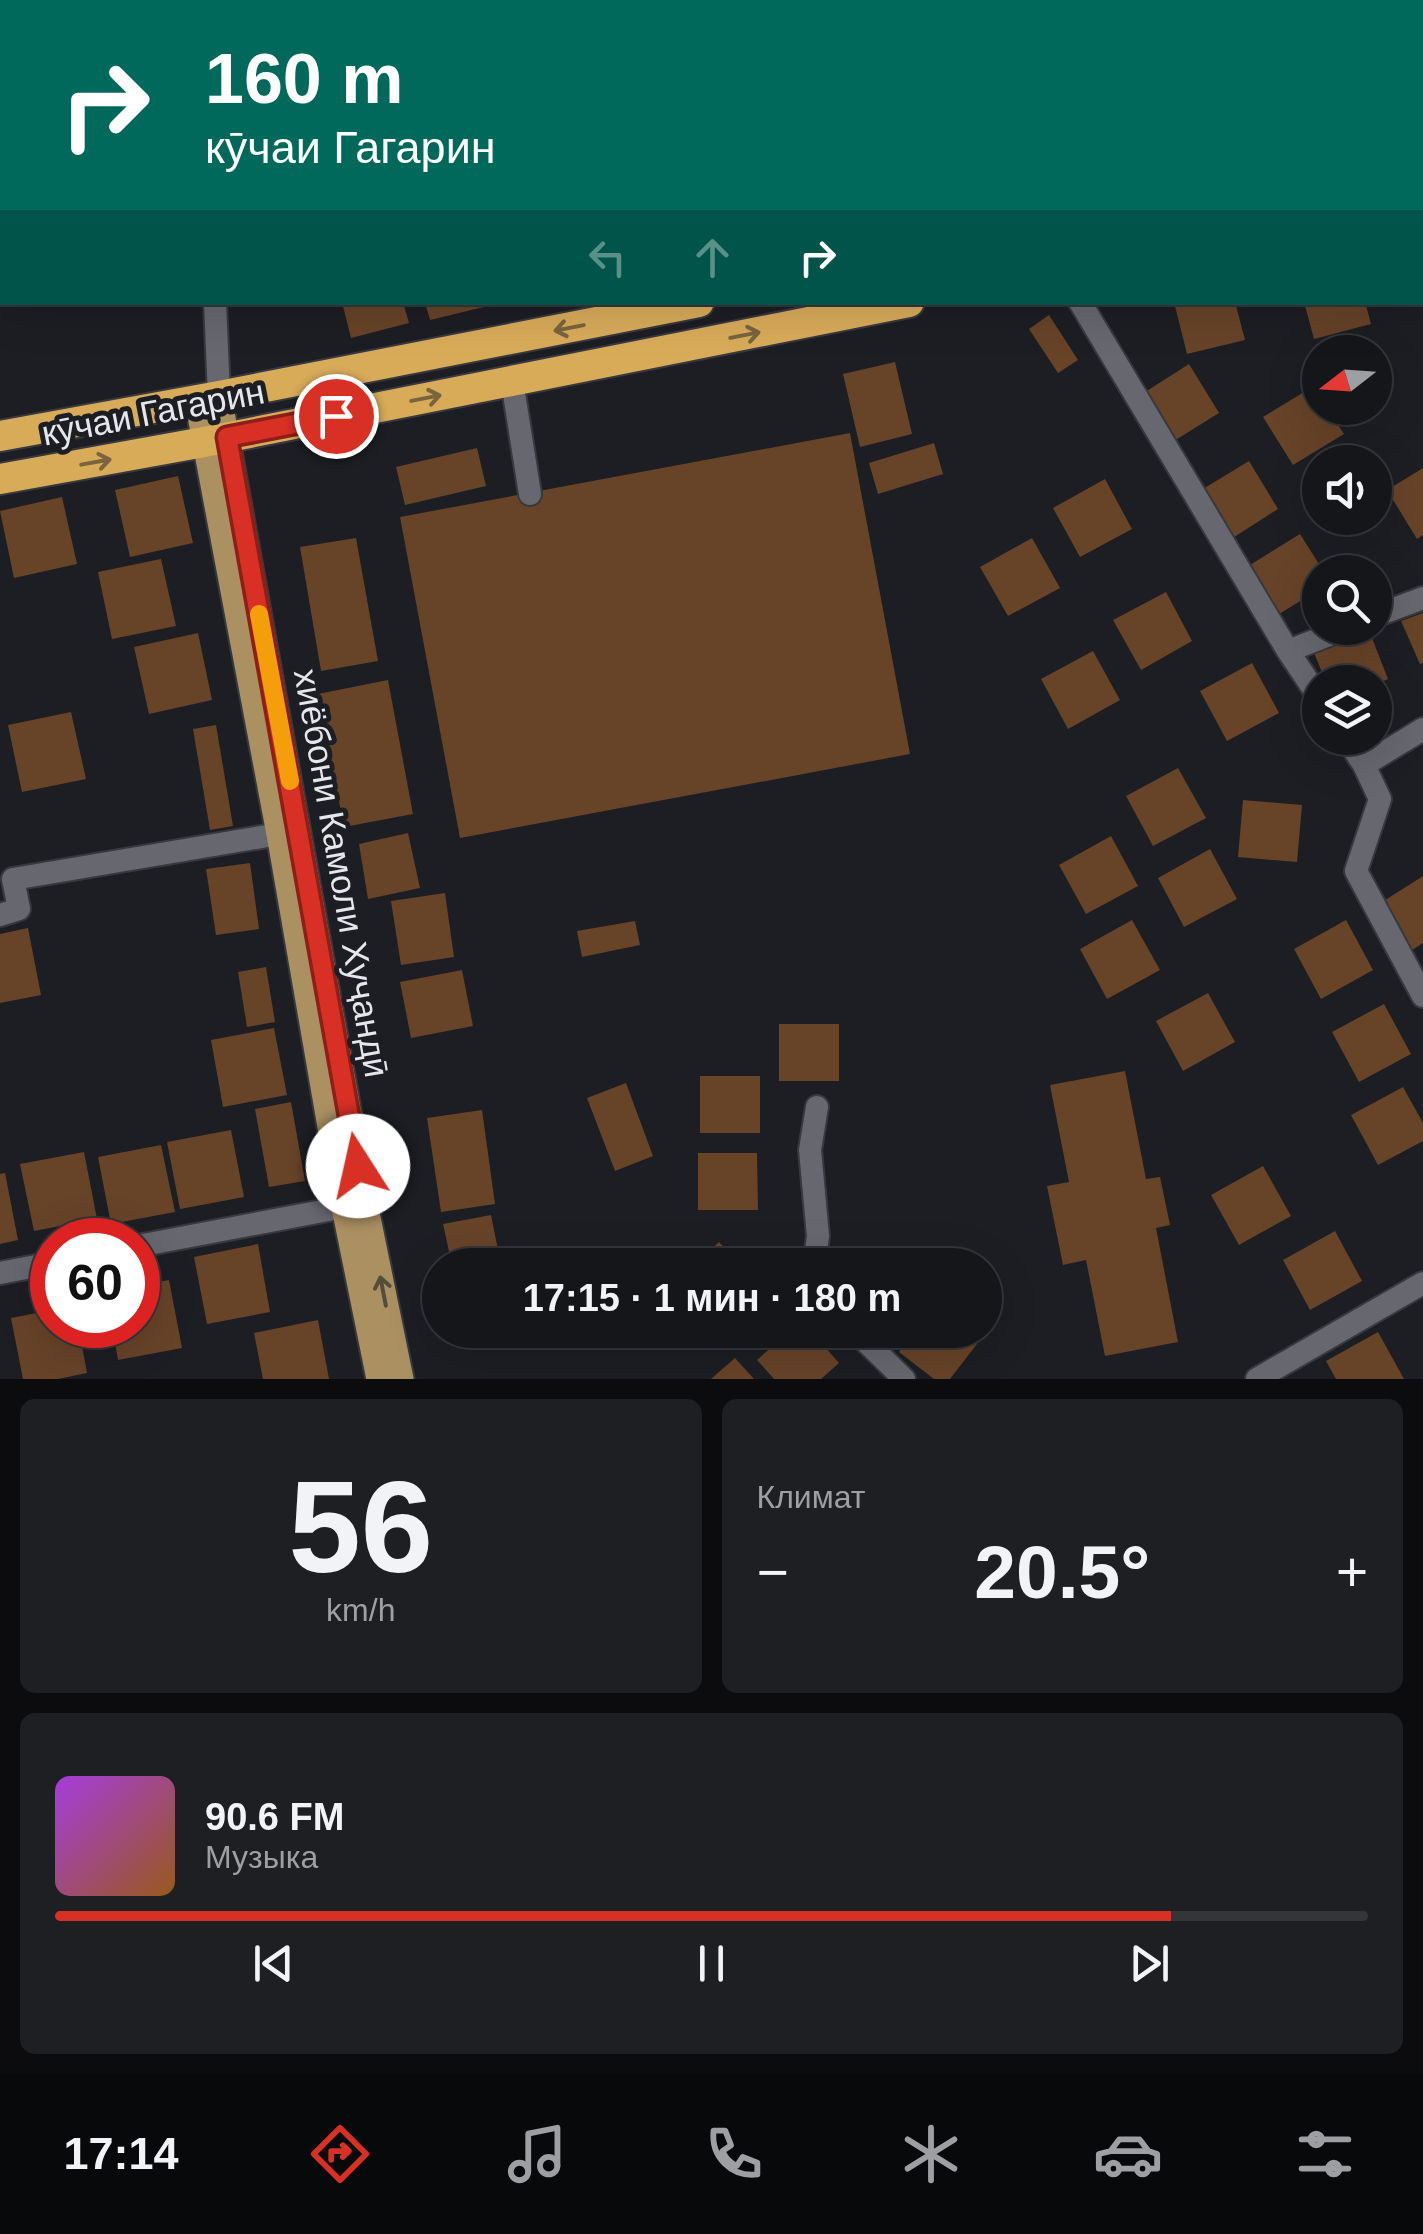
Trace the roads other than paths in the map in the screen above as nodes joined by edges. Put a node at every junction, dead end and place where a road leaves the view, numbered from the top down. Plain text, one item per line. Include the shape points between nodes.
1 (215, 305) edge
2 (684, 305) edge
3 (894, 305) edge
4 (1082, 305) edge
5 (512, 381) junction
6 (208, 398) junction
7 (0, 436) edge
8 (216, 440) junction
9 (0, 479) edge
10 (530, 494) dead end
11 (1423, 598) edge
12 (1392, 610) edge
13 (1302, 645) edge
14 (1288, 650) junction
15 (1302, 671) edge
16 (1423, 729) edge
17 (1357, 755) edge
18 (1364, 766) junction
19 (279, 834) junction
20 (0, 915) edge
21 (1423, 996) edge
22 (817, 1107) dead end
23 (344, 1207) junction
24 (160, 1242) edge
25 (816, 1248) edge
26 (30, 1267) edge
27 (0, 1273) edge
28 (1423, 1283) edge
29 (872, 1348) edge
30 (379, 1379) edge
31 (401, 1379) edge
32 (904, 1379) edge
33 (1257, 1379) edge

1 - 6 street
2 -> 6 highway, кӯчаи Гагарин
5 -> 3 highway, кӯчаи Гагарин
4 - 14 street
8 -> 5 highway, кӯчаи Гагарин
5 - 10 street
6 - 7 highway, кӯчаи Гагарин
6 - 8 main road, хиёбони Камоли Хуҷандӣ
9 -> 8 highway, кӯчаи Гагарин
8 - 19 main road, хиёбони Камоли Хуҷандӣ
31 -> 8 main road, хиёбони Камоли Хуҷандӣ
11 - 12 street
13 - 14 street
14 - 15 street
16 - 18 street
17 - 18 street
18 - 21 street via 1380,798 1356,871
19 - 20 street via 12,880 19,910
19 - 23 main road, хиёбони Камоли Хуҷандӣ
22 - 25 street via 810,1150
23 - 24 street
23 - 30 main road, хиёбони Камоли Хуҷандӣ
26 - 27 street
28 - 33 street
29 - 32 street

